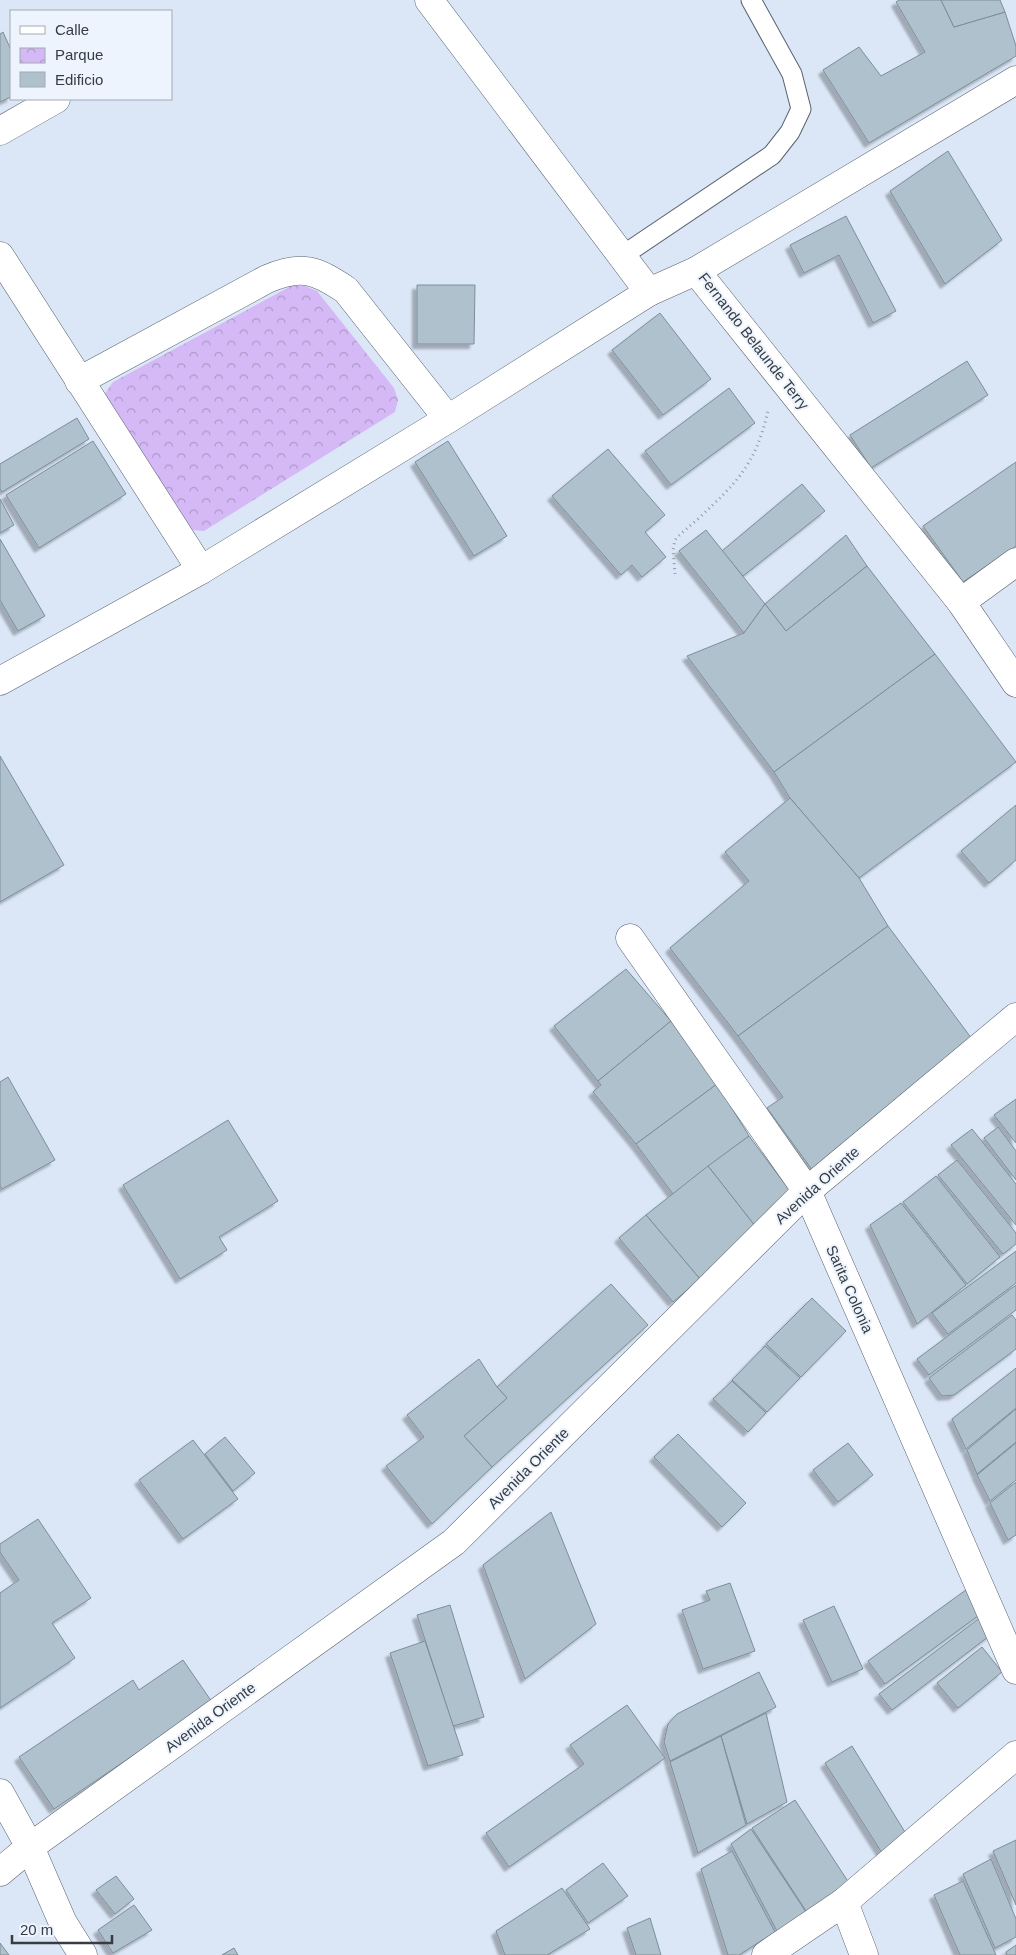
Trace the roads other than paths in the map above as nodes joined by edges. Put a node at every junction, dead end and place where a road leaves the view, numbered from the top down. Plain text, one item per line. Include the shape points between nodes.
1 (429, 0) edge
2 (751, 0) edge
3 (1016, 80) edge
4 (54, 100) edge
5 (0, 130) edge
6 (0, 256) edge
7 (622, 256) junction
8 (696, 271) junction
9 (649, 292) junction
10 (79, 381) junction
11 (448, 419) junction
12 (1016, 562) edge
13 (200, 570) junction
14 (961, 602) junction
15 (0, 681) edge
16 (1016, 683) edge
17 (630, 938) dead end
18 (1016, 1017) edge
19 (807, 1191) junction
20 (1016, 1670) edge
21 (1016, 1755) edge
22 (0, 1793) edge
23 (30, 1847) junction
24 (0, 1872) edge
25 (844, 1902) junction
26 (83, 1955) edge
27 (766, 1955) edge
28 (864, 1955) edge

1 - 7 street
2 - 7 lane via 792,74 801,109 790,132 772,155
3 - 8 street, Fernando Belaunde Terry
4 - 5 street
6 - 10 street
7 - 9 street
8 - 9 street
8 - 14 street, Fernando Belaunde Terry
9 - 11 street
10 - 11 street via 267,279 300,270 329,279 346,290
10 - 13 street
11 - 13 street
12 - 14 street
13 - 15 street
14 - 16 street, Fernando Belaunde Terry
17 - 19 street, Sarita Colonia
18 - 19 street, Avenida Oriente
19 - 20 street, Sarita Colonia
19 - 23 street, Avenida Oriente via 454,1542
21 - 25 street
22 - 23 street
23 - 24 street, Avenida Oriente
23 - 26 street via 63,1924
25 - 27 street
25 - 28 street

